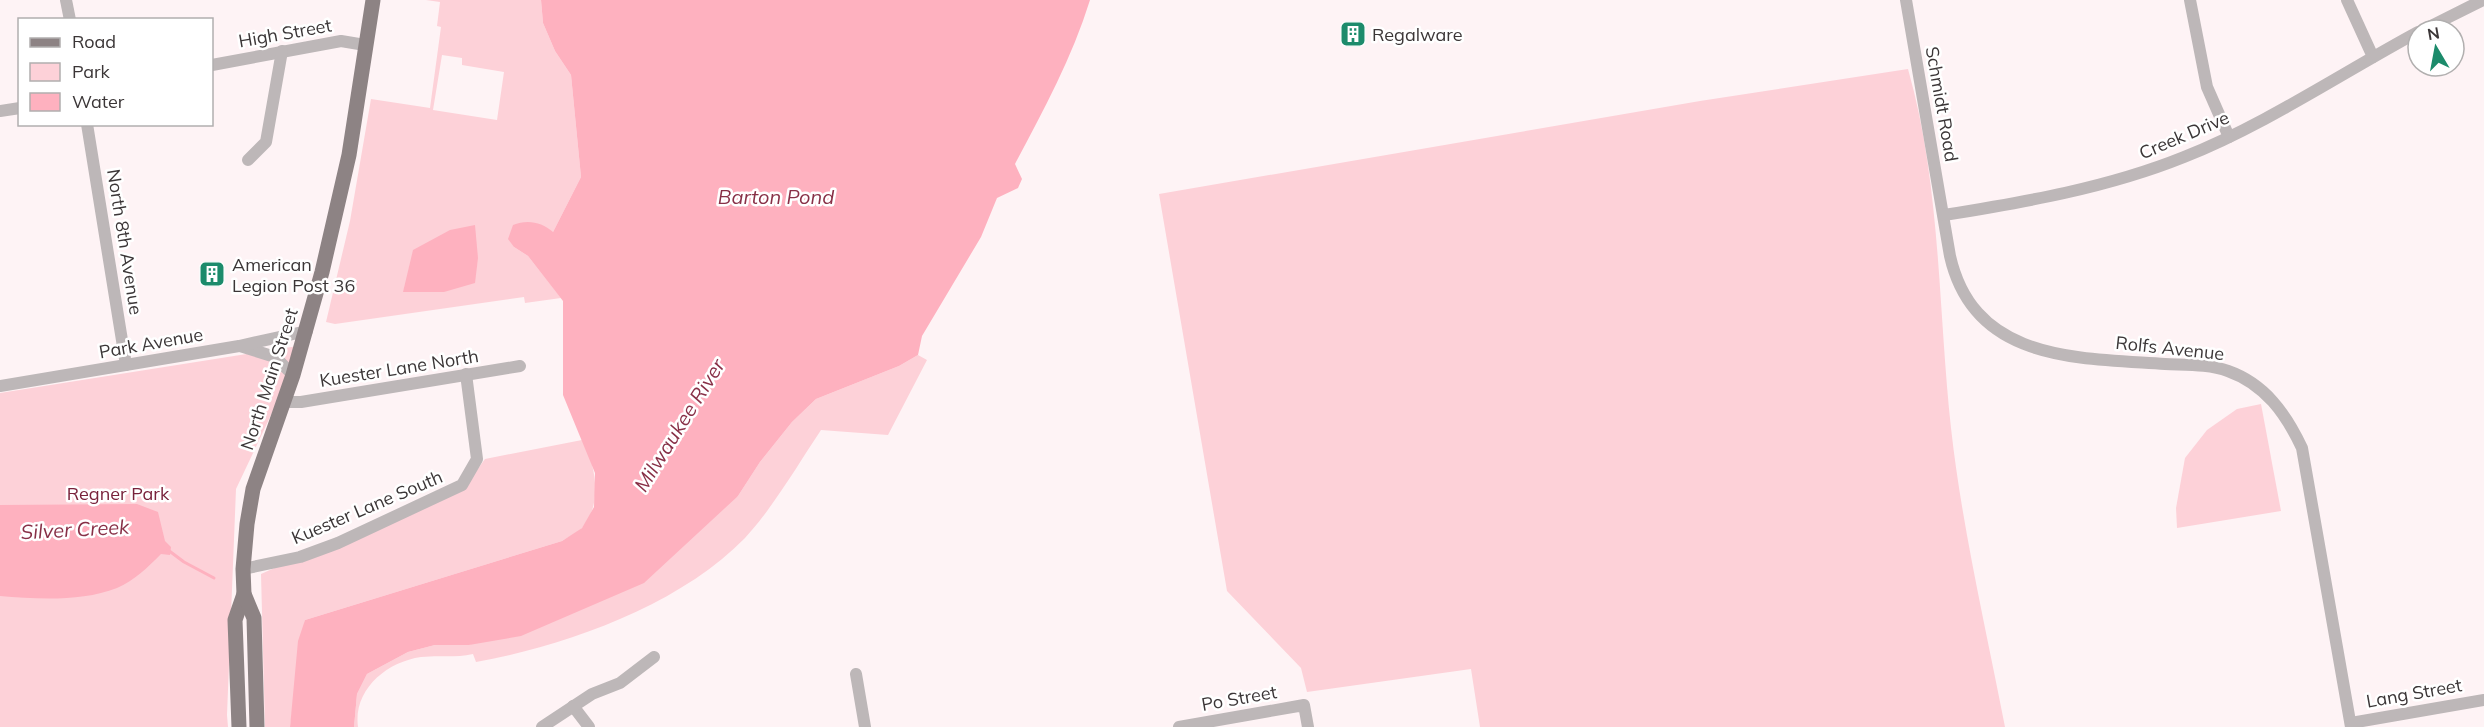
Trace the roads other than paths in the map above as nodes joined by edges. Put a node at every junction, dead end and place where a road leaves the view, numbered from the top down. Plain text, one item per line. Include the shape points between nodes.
1 (66, 0) edge
2 (373, 0) edge
3 (1906, 0) edge
4 (2190, 0) edge
5 (2347, 0) edge
6 (2483, 0) edge
7 (70, 18) edge
8 (2446, 18) edge
9 (2406, 39) edge
10 (365, 45) junction
11 (282, 51) junction
12 (2373, 57) junction
13 (213, 65) edge
14 (18, 108) edge
15 (0, 111) edge
16 (87, 126) edge
17 (2229, 137) junction
18 (248, 160) dead end
19 (1944, 215) junction
20 (307, 331) junction
21 (239, 346) junction
22 (126, 365) junction
23 (520, 366) dead end
24 (293, 375) junction
25 (465, 375) junction
26 (0, 386) edge
27 (284, 402) junction
28 (243, 569) junction
29 (244, 594) junction
30 (654, 657) dead end
31 (856, 674) dead end
32 (2484, 700) edge
33 (573, 706) junction
34 (2351, 725) edge
35 (239, 727) edge
36 (257, 727) edge
37 (542, 727) edge
38 (589, 727) edge
39 (865, 727) edge
40 (1181, 727) edge
41 (1308, 727) edge

1 - 7 street
2 - 10 main road, North Main Street
3 - 19 street, Schmidt Road
4 - 17 street via 2206,87
5 - 12 street
6 - 8 street
9 - 12 street, Creek Drive
10 - 11 street, High Street via 341,41
10 - 20 main road, North Main Street via 348,155
11 - 13 street, High Street
11 - 18 street via 266,142
12 - 17 street, Creek Drive
14 - 15 street
16 - 22 street, North 8th Avenue
17 - 19 street, Creek Drive via 2183,158 2088,189
19 - 34 street, Rolfs Avenue via 1955,276 1970,304 1990,326 2021,345 2062,355 2228,371 2273,400 2302,448
20 - 21 street, Park Avenue
20 - 24 main road, North Main Street
21 - 22 street, Park Avenue
21 - 24 street via 275,357
22 - 26 street, Park Avenue
23 - 25 street, Kuester Lane North
24 - 27 main road, North Main Street
25 - 27 street, Kuester Lane North
25 - 28 street, Kuester Lane South via 477,459 462,485 338,543 300,557
27 - 28 main road, North Main Street via 253,489
28 - 29 main road, North Main Street
29 - 35 main road, North Main Street via 235,620
29 - 36 main road, North Main Street via 254,618
30 - 33 street via 620,683
31 - 39 street
32 - 34 street, Lang Street
33 - 37 street
33 - 38 street
40 - 41 street, Po Street via 1304,705

